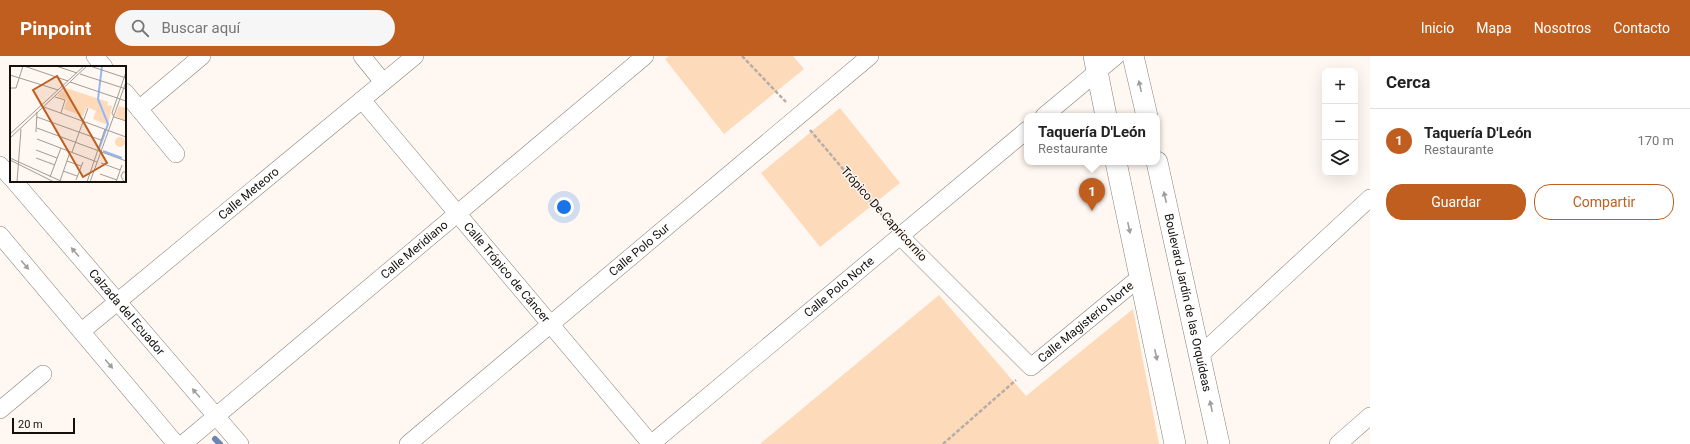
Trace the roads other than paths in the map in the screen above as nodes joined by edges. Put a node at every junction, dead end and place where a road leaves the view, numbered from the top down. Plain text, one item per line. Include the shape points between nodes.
1 (95, 56) edge
2 (202, 56) edge
3 (362, 56) edge
4 (415, 56) edge
5 (645, 56) edge
6 (870, 56) edge
7 (1116, 56) edge
8 (1133, 56) edge
9 (1096, 64) edge
10 (103, 66) edge
11 (383, 82) junction
12 (126, 93) edge
13 (362, 100) junction
14 (139, 109) junction
15 (1047, 113) edge
16 (1105, 113) edge
17 (1146, 113) edge
18 (1024, 133) edge
19 (176, 154) dead end
20 (0, 165) edge
21 (1117, 165) edge
22 (1158, 165) edge
23 (10, 177) edge
24 (15, 182) edge
25 (1370, 198) edge
26 (457, 213) junction
27 (0, 235) edge
28 (900, 236) junction
29 (1139, 278) junction
30 (118, 302) junction
31 (550, 324) junction
32 (82, 331) junction
33 (1200, 356) junction
34 (1031, 367) joint
35 (43, 374) dead end
36 (0, 410) edge
37 (216, 416) junction
38 (1370, 416) edge
39 (176, 444) edge
40 (183, 444) edge
41 (240, 444) edge
42 (408, 444) edge
43 (651, 444) edge
44 (1175, 444) edge
45 (1219, 444) edge
46 (1338, 444) edge

1 - 10 street
2 - 14 street
3 - 11 street
4 - 11 street, Calle Meteoro
5 - 26 street, Calle Meridiano
6 - 31 street, Calle Polo Sur
7 - 9 street
17 -> 8 street
9 - 15 street
9 - 16 street
11 - 13 street, Calle Meteoro
12 - 14 street
13 - 26 street, Calle Trópico de Cáncer
13 - 30 street, Calle Meteoro
14 - 19 street
18 - 28 street, Calle Polo Norte
20 - 23 street
21 -> 29 street
33 -> 22 street, Boulevard Jardín de las Orquídeas
30 -> 24 street, Calzada del Ecuador
25 - 33 street
26 - 31 street, Calle Trópico de Cáncer
26 - 37 street, Calle Meridiano
27 -> 32 street
28 - 34 street, Trópico De Capricornio
28 - 43 street, Calle Polo Norte
29 - 34 street, Calle Magisterio Norte
29 -> 44 street
30 - 32 street, Calle Meteoro
37 -> 30 street, Calzada del Ecuador
31 - 42 street, Calle Polo Sur
31 - 43 street, Calle Trópico de Cáncer
32 -> 39 street
45 -> 33 street, Boulevard Jardín de las Orquídeas
35 - 36 street
37 - 40 street, Calle Meridiano
37 - 41 street, Calzada del Ecuador
38 - 46 street

